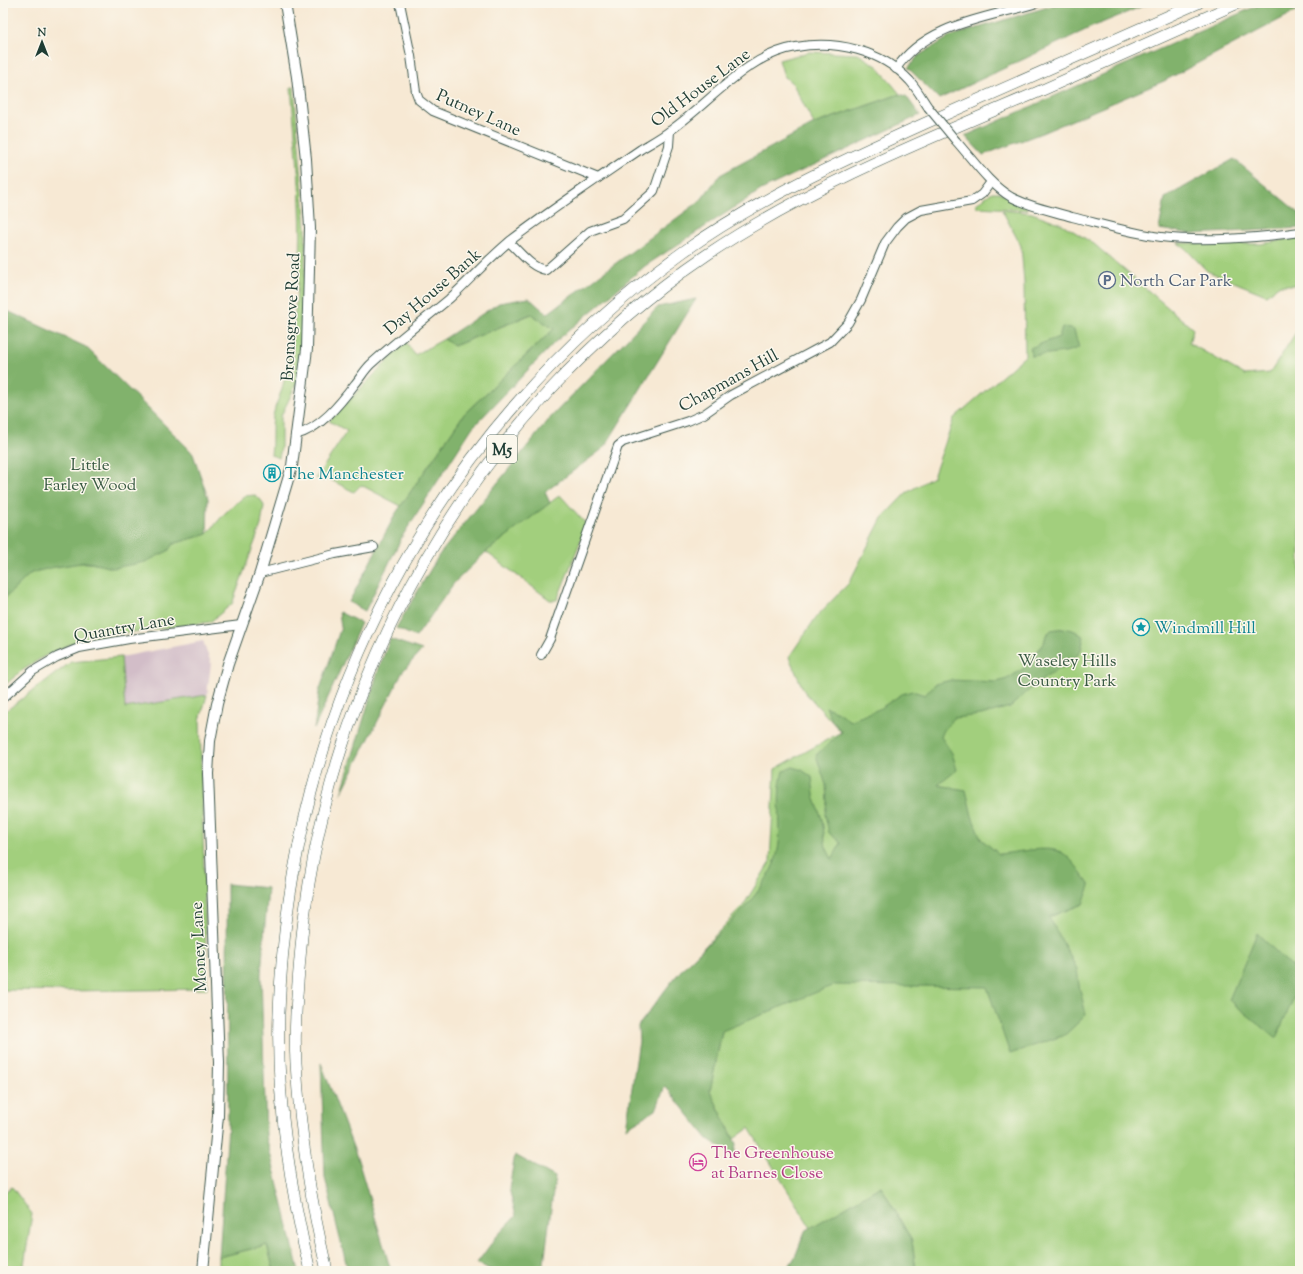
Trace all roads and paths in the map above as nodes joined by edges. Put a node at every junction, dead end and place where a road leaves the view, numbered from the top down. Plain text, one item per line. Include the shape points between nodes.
1 (285, 3) edge
2 (400, 3) edge
3 (1037, 3) edge
4 (1198, 3) edge
5 (1238, 3) edge
6 (896, 69) junction
7 (670, 131) junction
8 (598, 178) junction
9 (991, 182) junction
10 (1300, 232) edge
11 (509, 242) junction
12 (295, 435) junction
13 (374, 547) dead end
14 (260, 573) junction
15 (241, 625) junction
16 (541, 655) dead end
17 (3, 698) edge
18 (203, 1271) edge
19 (310, 1271) edge
20 (327, 1271) edge

1 - 12 main road, Bromsgrove Road via 301,108 310,228 306,349
2 - 8 street, Putney Lane via 419,100 439,114
3 - 6 street via 932,36 905,56
4 - 19 highway, M5 via 848,158 743,213 684,252 584,333 502,420 456,480 382,601 362,643 323,747 297,849 286,922 279,1016 281,1078 290,1166
5 - 20 highway, M5 via 873,164 780,209 667,284 612,328 559,380 471,489 427,554 396,612 368,674 342,743 323,809 310,869 297,997 296,1060 304,1147 316,1224
6 - 7 street, Old House Lane via 861,50 840,45 794,47 767,56 736,76
6 - 9 street, Old House Lane, bridge via 910,81 928,107
7 - 8 street, Old House Lane
7 - 11 street via 669,146 654,190 623,219 590,231 546,270 532,264
8 - 11 street, Day House Bank
9 - 10 street, Old House Lane via 1011,197 1032,206 1118,229 1161,237 1241,238
9 - 16 street, Chapmans Hill via 982,194 972,201 921,210 906,218 885,243 861,300 848,323 830,342 731,395 704,414 623,442 618,446 550,639
11 - 12 street, Day House Bank via 449,298 368,366 325,418
12 - 14 main road, Bromsgrove Road via 292,466
13 - 14 street
14 - 15 main road, Bromsgrove Road
15 - 17 street, Quantry Lane via 79,648 33,671
15 - 18 main road, Money Lane via 217,704 210,741 208,774 219,1108

